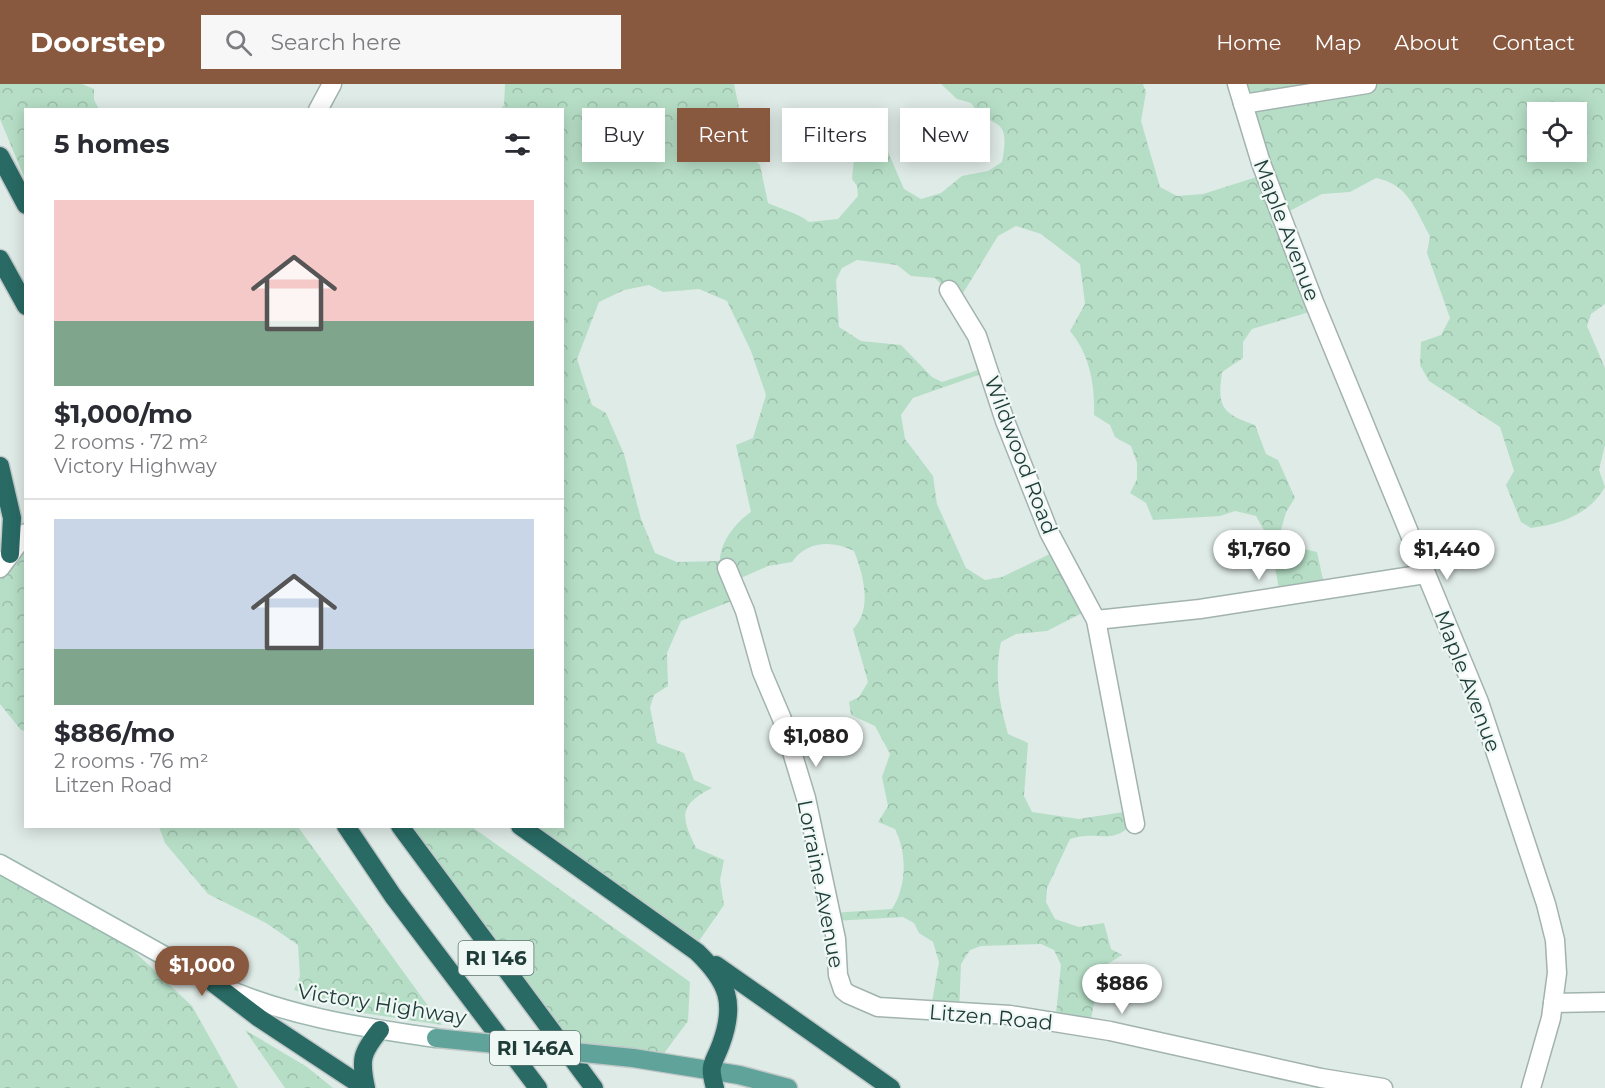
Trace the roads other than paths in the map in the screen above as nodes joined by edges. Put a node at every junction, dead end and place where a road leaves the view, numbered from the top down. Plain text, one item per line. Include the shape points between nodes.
1 (332, 84) edge
2 (1237, 84) edge
3 (1367, 84) edge
4 (1243, 104) junction
5 (319, 108) edge
6 (0, 156) edge
7 (24, 202) edge
8 (0, 259) edge
9 (949, 290) dead end
10 (24, 302) edge
11 (0, 466) edge
12 (24, 536) edge
13 (5, 561) edge
14 (727, 568) dead end
15 (1425, 574) junction
16 (1096, 620) junction
17 (1135, 824) dead end
18 (347, 828) edge
19 (401, 828) edge
20 (523, 828) edge
21 (0, 864) edge
22 (697, 952) junction
23 (213, 983) junction
24 (848, 994) joint
25 (1605, 1002) edge
26 (1553, 1003) junction
27 (380, 1030) junction
28 (436, 1038) joint
29 (710, 1069) junction
30 (365, 1088) edge
31 (538, 1088) edge
32 (594, 1088) edge
33 (715, 1088) edge
34 (788, 1088) edge
35 (891, 1088) edge
36 (1383, 1088) edge
37 (1531, 1088) edge

1 - 5 street
2 - 4 street, Maple Avenue
3 - 4 street
4 - 15 street, Maple Avenue via 1314,302
6 - 7 highway
8 - 10 highway
9 - 16 street, Wildwood Road via 977,336 1005,421 1049,532
11 - 13 highway via 12,518
12 - 13 street
14 - 24 street, Lorraine Avenue via 745,611 806,798 836,939 838,975
15 - 16 street via 1200,609
15 - 26 street, Maple Avenue via 1479,702 1546,904 1557,959
16 - 17 street, Wildwood Road
18 - 31 highway, RI 146 via 393,896
19 - 32 highway, RI 146
20 - 22 highway
21 - 23 street, Victory Highway / RI 146A
22 - 29 highway via 723,980 729,1003 725,1029
22 - 35 highway
23 - 27 street, Victory Highway / RI 146A via 277,1009
23 - 30 highway
24 - 36 street, Litzen Road via 878,1007 1010,1015 1110,1031
25 - 26 street
26 - 37 street, Maple Avenue
27 - 28 street, Victory Highway / RI 146A
27 - 30 highway via 367,1046 361,1064
28 - 29 main road, Victory Highway / RI 146A, bridge
29 - 33 highway
29 - 34 main road, Victory Highway / RI 146A

